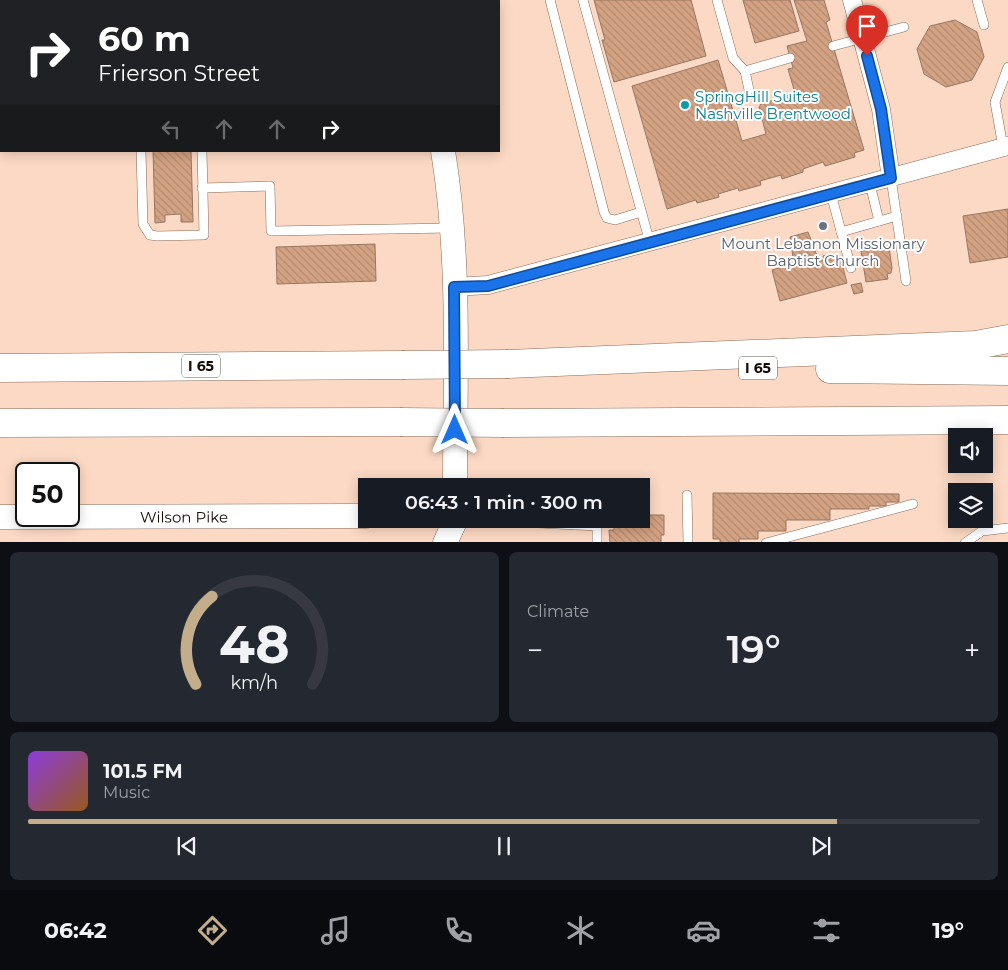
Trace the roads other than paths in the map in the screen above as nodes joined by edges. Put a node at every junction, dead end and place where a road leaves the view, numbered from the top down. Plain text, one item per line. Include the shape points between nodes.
1 (550, 0) edge
2 (583, 0) edge
3 (716, 0) edge
4 (852, 0) edge
5 (977, 0) edge
6 (984, 25) dead end
7 (904, 27) dead end
8 (862, 38) junction
9 (833, 46) dead end
10 (790, 58) dead end
11 (1008, 68) edge
12 (745, 70) junction
13 (750, 90) dead end
14 (1006, 146) edge
15 (141, 152) edge
16 (202, 152) edge
17 (443, 152) edge
18 (891, 178) junction
19 (870, 184) junction
20 (202, 188) junction
21 (831, 194) junction
22 (641, 212) junction
23 (897, 216) junction
24 (879, 221) junction
25 (452, 228) junction
26 (841, 232) junction
27 (650, 243) junction
28 (851, 268) dead end
29 (906, 281) dead end
30 (454, 287) junction
31 (1008, 339) edge
32 (508, 364) junction
33 (0, 368) edge
34 (1008, 371) edge
35 (971, 420) junction
36 (1008, 420) edge
37 (0, 423) edge
38 (1008, 426) edge
39 (455, 478) edge
40 (687, 495) dead end
41 (914, 504) dead end
42 (358, 516) edge
43 (0, 517) edge
44 (597, 528) edge
45 (1008, 528) edge
46 (445, 542) edge
47 (461, 542) edge
48 (597, 542) edge
49 (688, 542) edge
50 (766, 542) edge
51 (965, 542) edge

1 - 22 lane via 604,212 607,218 615,220
2 - 22 lane
3 - 12 lane via 733,58
4 - 8 street
5 - 6 lane
7 - 8 lane
8 - 9 lane
8 - 18 street via 881,109
10 - 12 lane
11 - 14 lane via 995,102
12 - 13 lane
14 - 18 street
15 - 20 lane via 143,224 150,235 204,235
16 - 20 lane
17 - 25 main road
18 - 19 street
18 - 23 lane
19 - 21 street
19 - 24 lane
20 - 25 lane via 270,186 271,231
21 - 26 lane
21 - 27 street
22 - 27 lane
23 - 24 lane
23 - 29 lane
24 - 26 lane
25 - 30 main road
26 - 28 lane
27 - 30 street via 488,286
30 - 39 main road
31 - 32 highway via 976,345
32 - 33 highway, I 65, bridge
32 - 34 highway, I 65
35 - 36 highway
35 - 37 highway, bridge
35 - 38 highway
40 - 49 lane
41 - 50 lane
42 - 43 main road, Wilson Pike
44 - 48 lane
45 - 51 lane via 982,532
46 - 47 main road via 456,519

